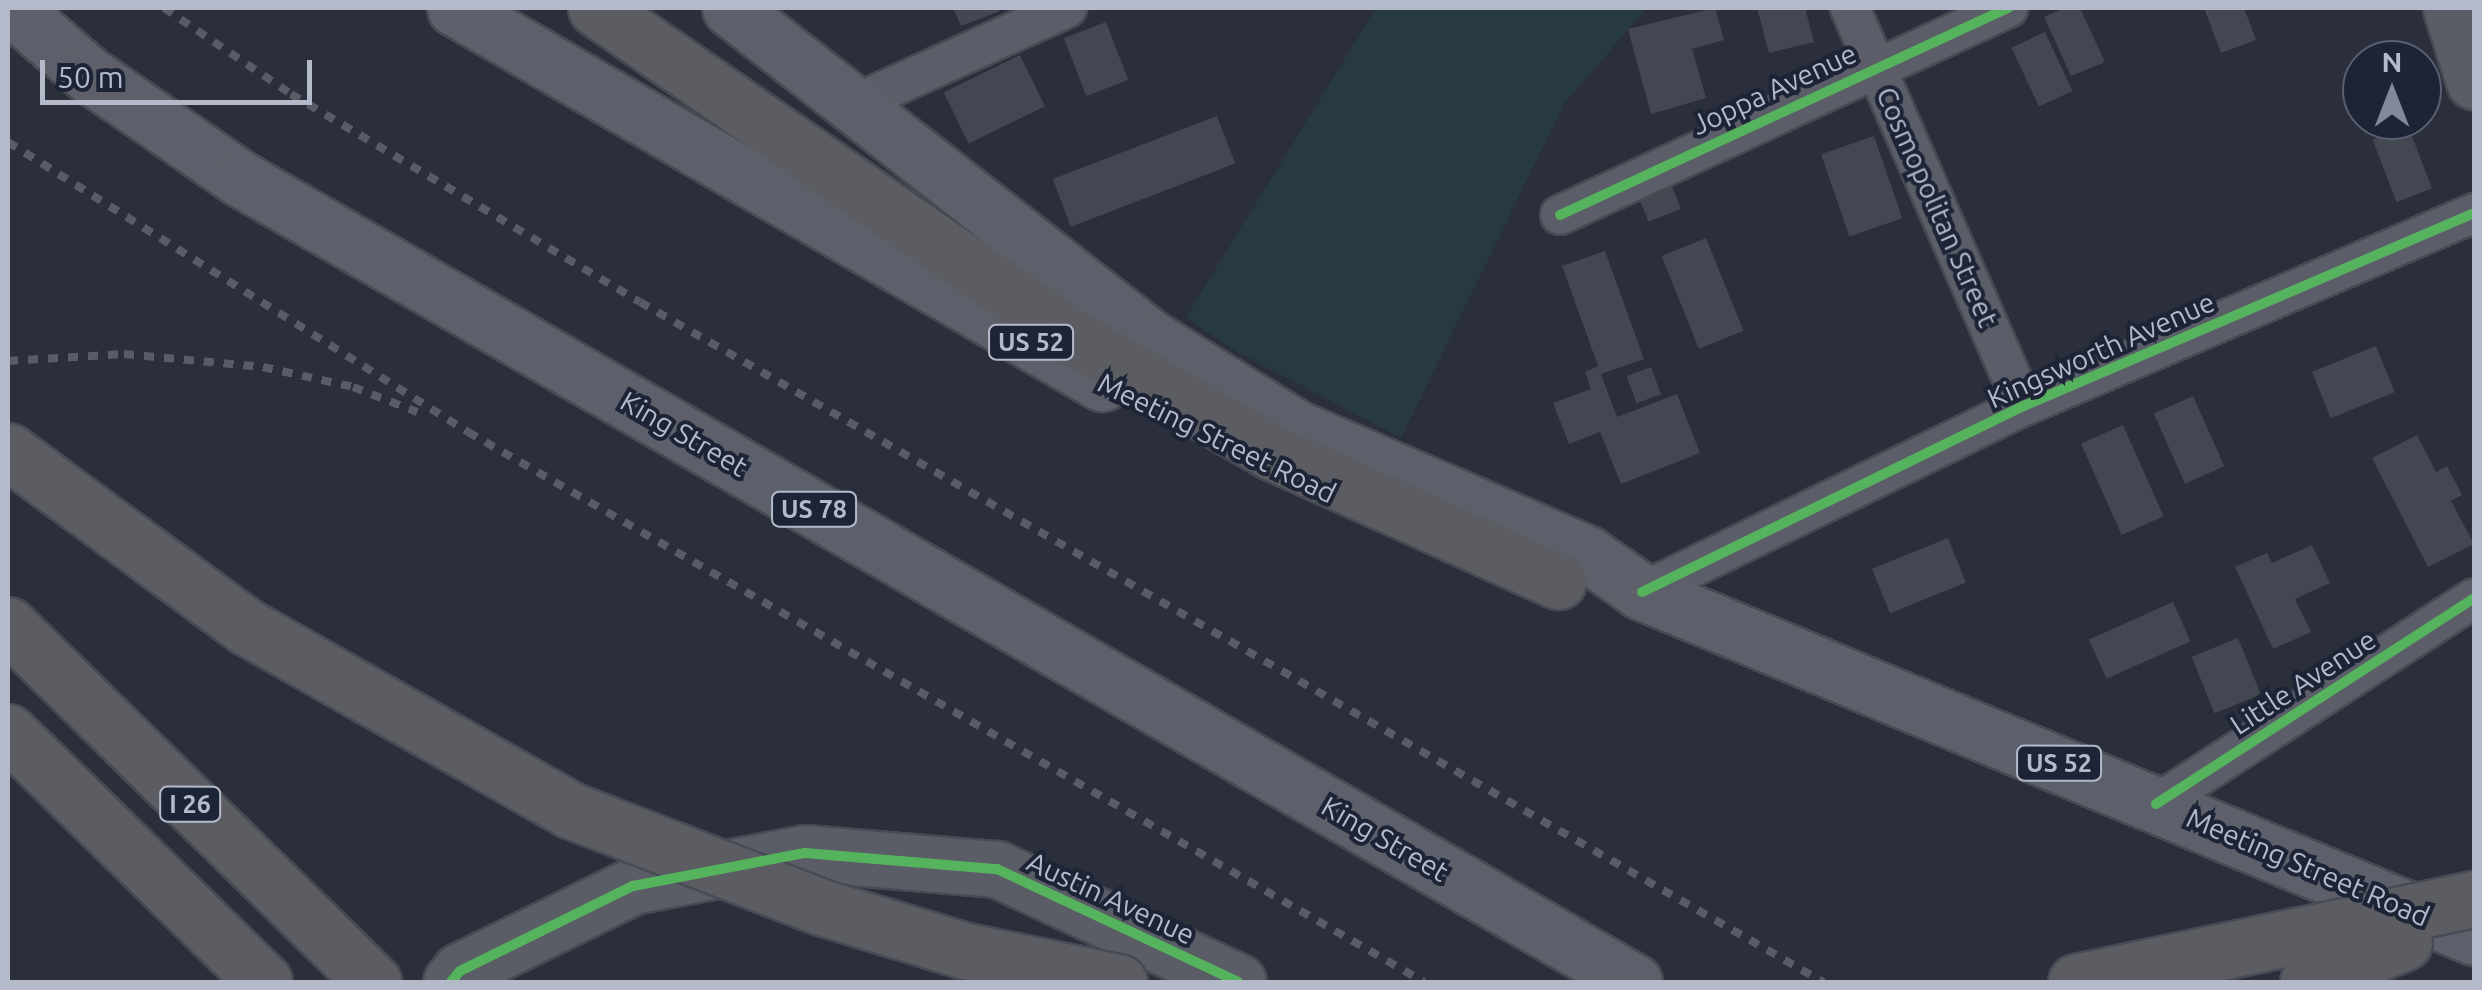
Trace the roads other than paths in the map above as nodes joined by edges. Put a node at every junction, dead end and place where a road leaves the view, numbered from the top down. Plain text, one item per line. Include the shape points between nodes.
1 (12, 8) edge
2 (456, 8) edge
3 (596, 8) edge
4 (658, 8) edge
5 (730, 8) edge
6 (1067, 8) edge
7 (1850, 8) edge
8 (2008, 8) edge
9 (2452, 8) edge
10 (1875, 66) junction
11 (2474, 81) edge
12 (852, 105) junction
13 (2474, 213) edge
14 (1560, 214) dead end
15 (2024, 406) junction
16 (8, 451) edge
17 (1385, 470) junction
18 (1558, 581) junction
19 (1642, 592) junction
20 (2474, 598) edge
21 (8, 624) edge
22 (8, 732) edge
23 (2156, 804) junction
24 (2474, 899) edge
25 (2474, 909) edge
26 (2474, 937) edge
27 (264, 982) edge
28 (373, 982) edge
29 (451, 982) edge
30 (1119, 982) edge
31 (1238, 982) edge
32 (1634, 982) edge
33 (2076, 982) edge
34 (2308, 982) edge

1 - 32 main road, King Street / US 78 via 88,74 242,180
2 - 18 main road, Meeting Street Road / US 52 via 1121,394 1305,486
3 - 18 highway via 1073,337 1272,452
4 - 17 highway via 785,107 1128,342 1295,432
5 - 12 main road, Meeting Street Road / US 52
6 - 12 street
7 - 10 street, Cosmopolitan Street
8 - 10 street, Joppa Avenue
9 - 11 street
10 - 14 street, Joppa Avenue
10 - 15 street, Cosmopolitan Street
12 - 17 main road, Meeting Street Road / US 52 via 1183,361
13 - 15 street, Kingsworth Avenue
15 - 19 street, Kingsworth Avenue
16 - 30 highway, bridge via 247,627 570,810 821,907 966,950
17 - 19 main road, Meeting Street Road / US 52 via 1586,553
18 - 19 main road, Meeting Street Road / US 52
19 - 23 main road, Meeting Street Road / US 52
20 - 23 street, Little Avenue
21 - 28 highway, I 26
22 - 27 highway, I 26
23 - 26 main road, Meeting Street Road / US 52
24 - 33 highway, bridge
25 - 34 highway, bridge
29 - 31 street, Austin Avenue via 460,971 633,886 805,852 997,870

